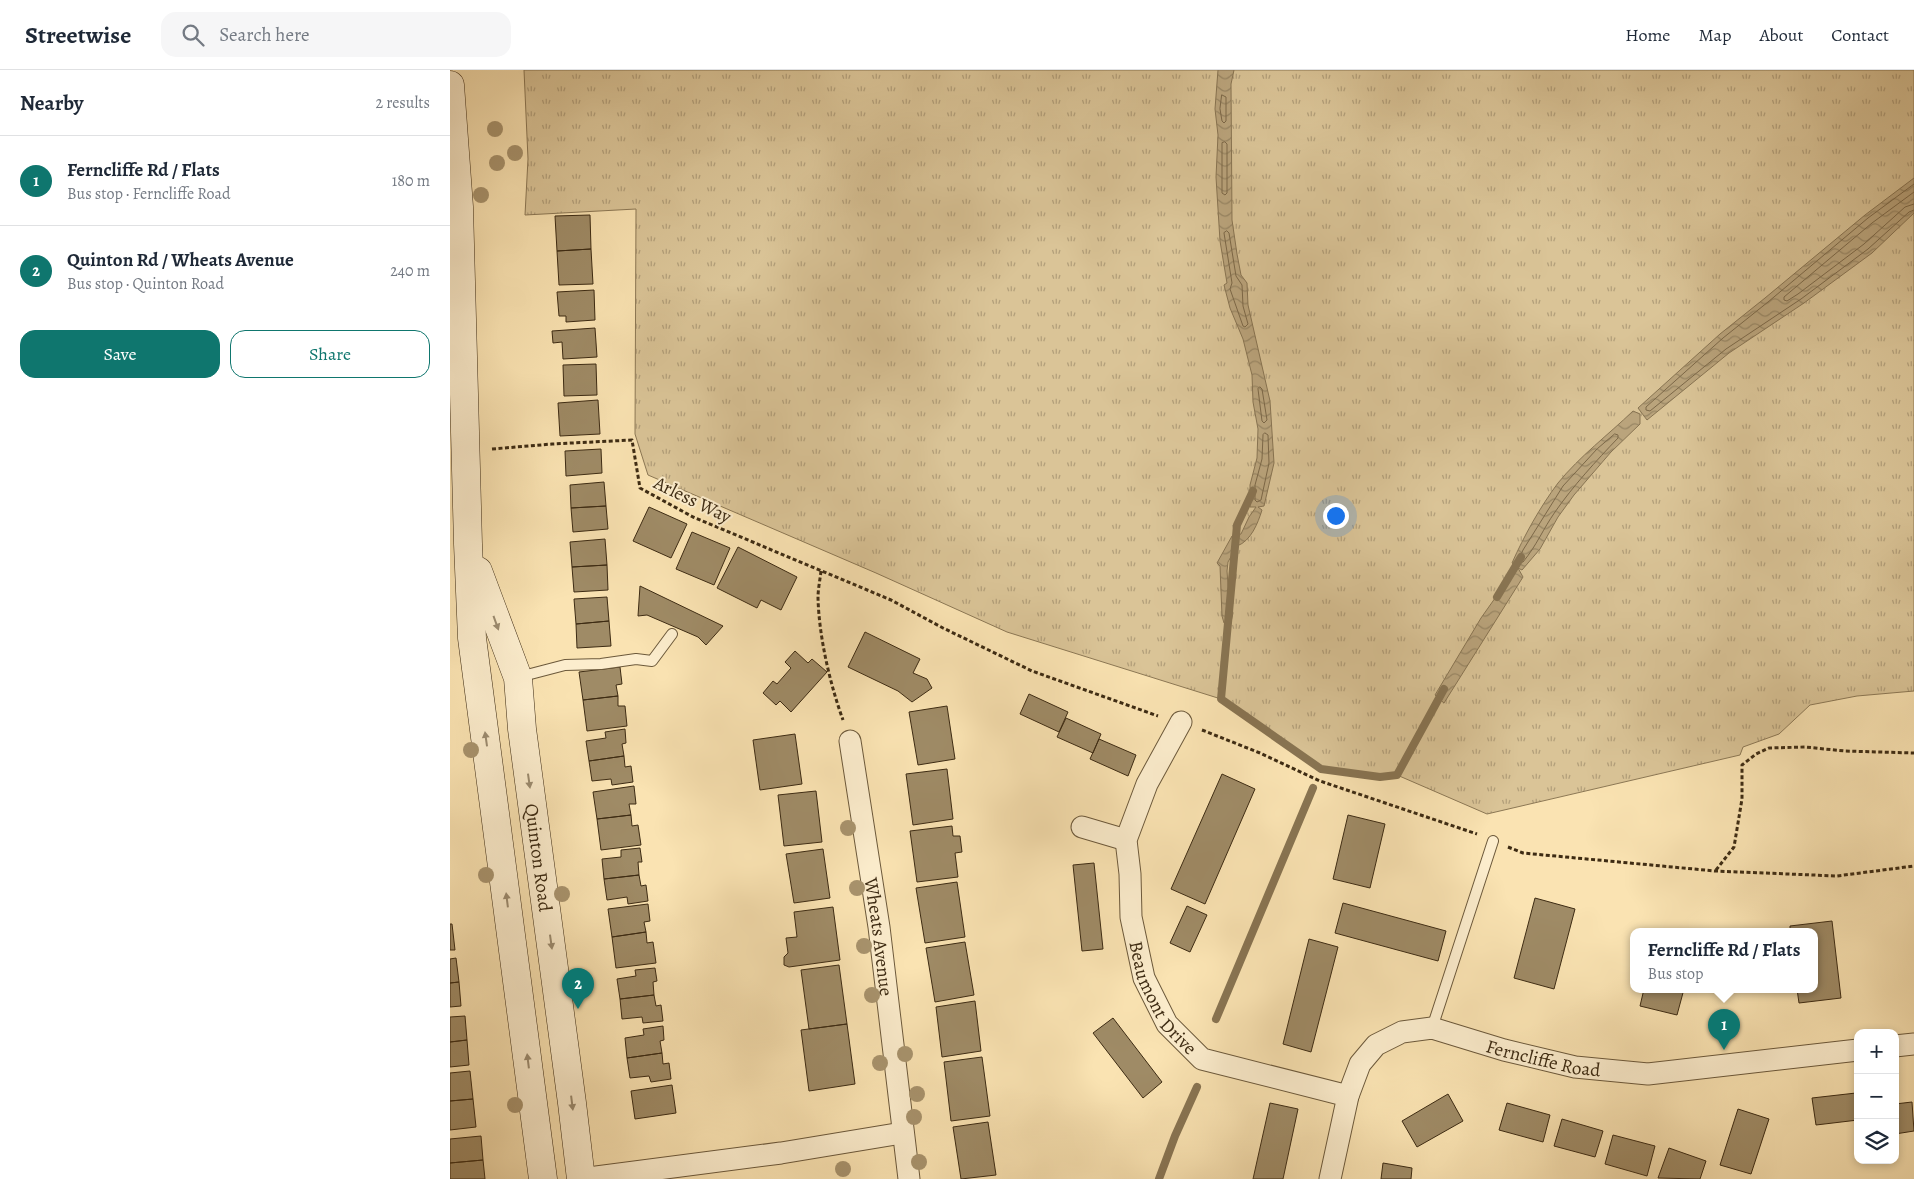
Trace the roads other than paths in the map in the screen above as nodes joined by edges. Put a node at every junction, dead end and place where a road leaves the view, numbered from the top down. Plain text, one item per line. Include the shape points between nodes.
1 (450, 85) edge
2 (468, 544) junction
3 (672, 634) dead end
4 (518, 678) junction
5 (1181, 722) road end
6 (850, 741) road end
7 (1082, 827) dead end
8 (1126, 840) junction
9 (1493, 841) road end
10 (1432, 1028) junction
11 (1914, 1044) edge
12 (1899, 1046) edge
13 (1854, 1050) edge
14 (1348, 1096) junction
15 (902, 1133) junction
16 (544, 1179) edge
17 (580, 1179) edge
18 (909, 1179) edge
19 (1330, 1179) edge

1 - 2 street, Quinton Road via 459,207
2 -> 4 street, Quinton Road
16 -> 2 street, Quinton Road via 472,638
3 - 4 lane via 652,662 636,659 565,665
4 -> 17 street, Quinton Road
5 - 8 street, Beaumont Drive via 1147,784
6 - 15 street, Wheats Avenue via 879,927
7 - 8 street
8 - 14 street, Beaumont Drive via 1131,917 1144,978 1168,1024 1202,1059
9 - 10 lane
10 - 13 street, Ferncliffe Road via 1575,1067 1648,1074
10 - 14 street, Ferncliffe Road via 1402,1032 1376,1045 1360,1064
11 - 12 street
14 - 19 street, Ferncliffe Road
15 - 17 street via 782,1153
15 - 18 street, Wheats Avenue

